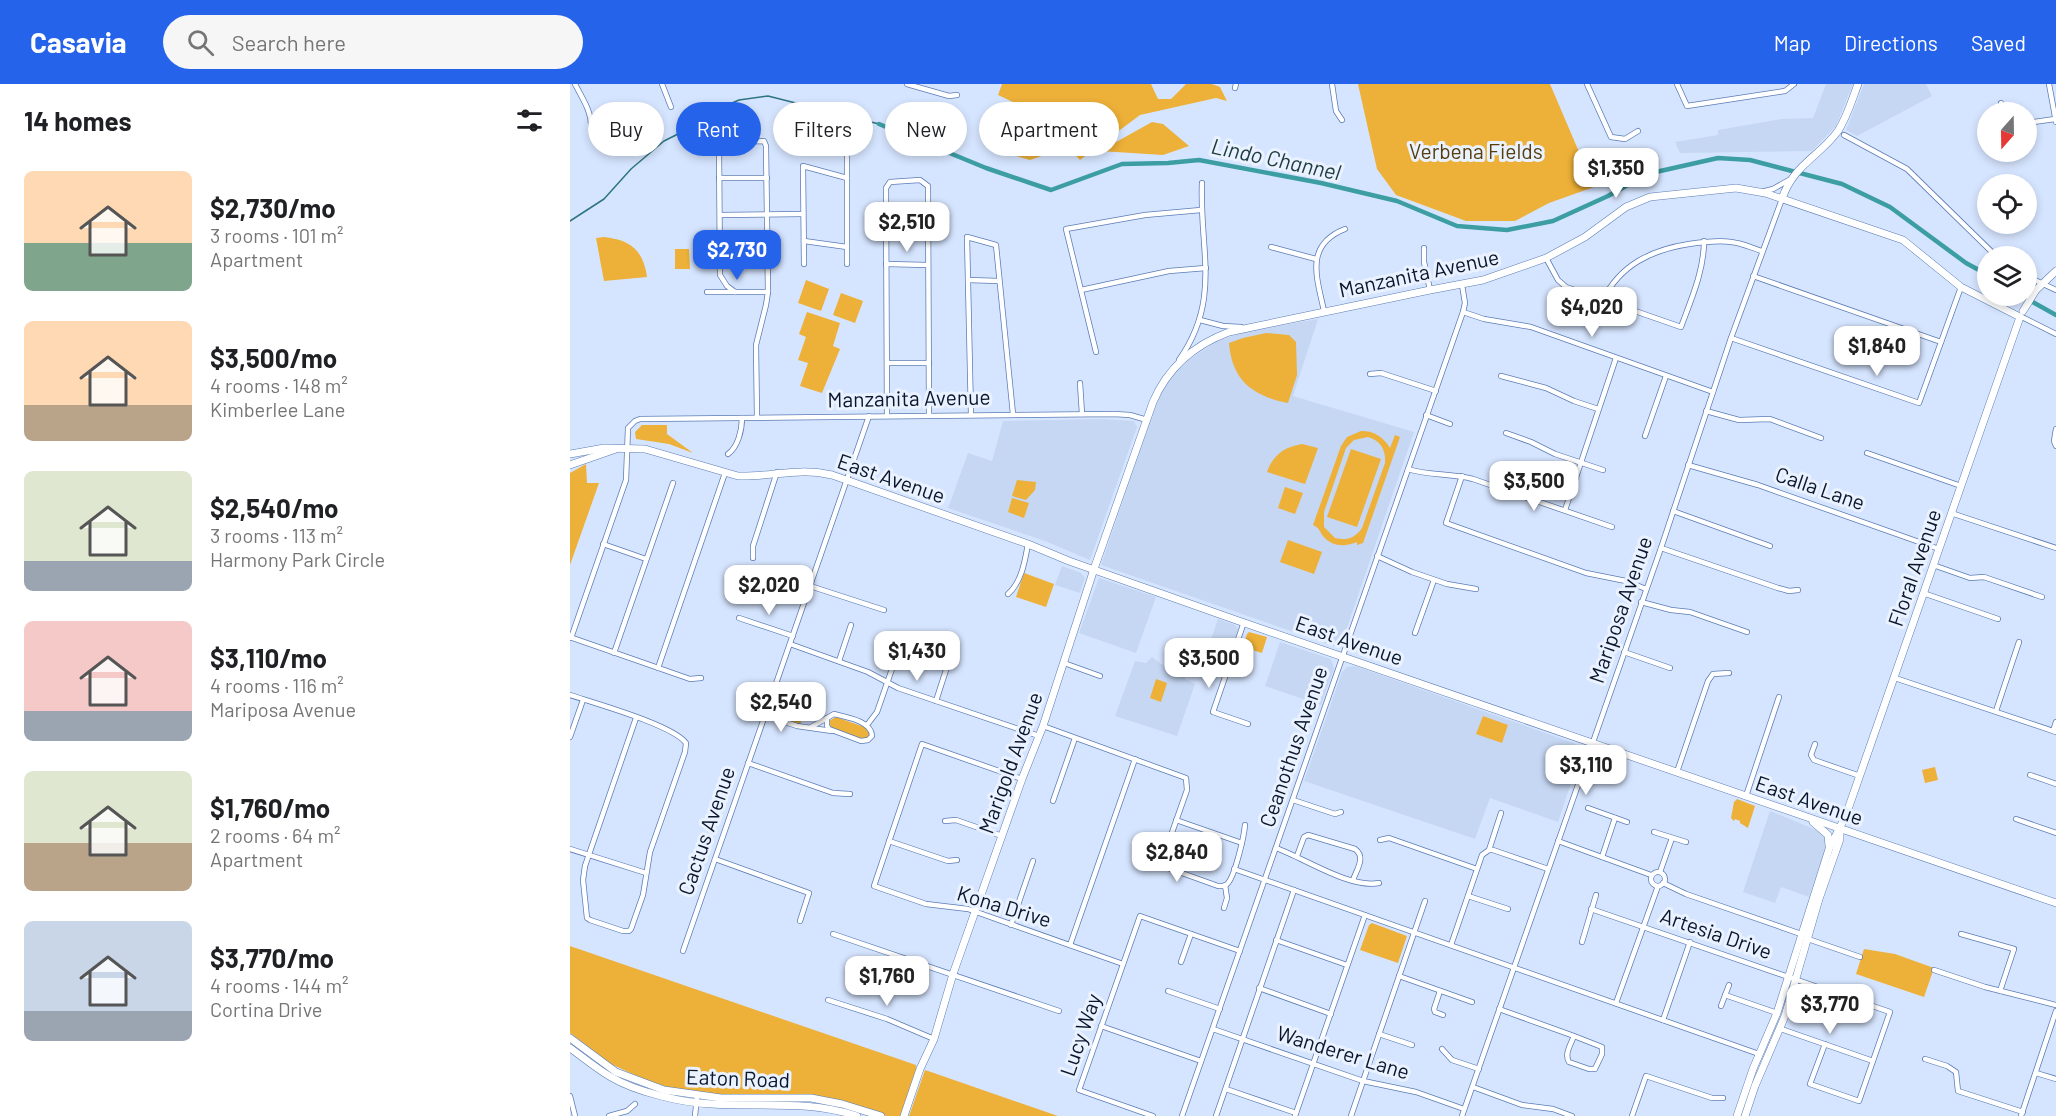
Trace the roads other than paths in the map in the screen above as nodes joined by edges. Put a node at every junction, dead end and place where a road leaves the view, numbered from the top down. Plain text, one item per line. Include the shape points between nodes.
1 (575, 84) edge
2 (662, 84) edge
3 (907, 84) edge
4 (1332, 84) edge
5 (1587, 84) edge
6 (1677, 84) edge
7 (1794, 84) edge
8 (1858, 84) edge
9 (2049, 84) edge
10 (957, 95) dead end
11 (671, 107) dead end
12 (588, 110) edge
13 (1342, 120) dead end
14 (2056, 120) edge
15 (2037, 122) edge
16 (1638, 131) dead end
17 (1840, 134) junction
18 (847, 157) dead end
19 (719, 178) junction
20 (767, 178) junction
21 (847, 178) junction
22 (1789, 180) junction
23 (1202, 183) dead end
24 (1761, 192) junction
25 (1782, 199) junction
26 (1201, 210) junction
27 (767, 214) junction
28 (803, 214) junction
29 (720, 215) junction
30 (1345, 229) dead end
31 (804, 240) junction
32 (1704, 242) junction
33 (1986, 246) edge
34 (847, 247) junction
35 (1271, 247) dead end
36 (1425, 248) dead end
37 (767, 251) junction
38 (1762, 251) junction
39 (720, 252) junction
40 (1546, 258) junction
41 (1316, 259) junction
42 (804, 264) dead end
43 (847, 264) dead end
44 (886, 264) junction
45 (928, 264) junction
46 (1206, 268) junction
47 (2056, 271) edge
48 (1753, 276) junction
49 (968, 280) junction
50 (999, 281) junction
51 (1462, 285) junction
52 (1961, 287) junction
53 (2039, 287) junction
54 (1082, 290) junction
55 (1430, 290) junction
56 (2056, 290) edge
57 (707, 292) dead end
58 (735, 292) junction
59 (768, 292) junction
60 (1603, 300) junction
61 (1324, 311) junction
62 (1463, 312) junction
63 (2022, 314) junction
64 (1200, 320) junction
65 (1246, 327) junction
66 (2056, 334) edge
67 (1731, 338) junction
68 (1941, 342) junction
69 (1096, 352) dead end
70 (1617, 358) junction
71 (887, 363) junction
72 (929, 363) junction
73 (1177, 363) junction
74 (1370, 374) dead end
75 (1502, 376) dead end
76 (1666, 376) junction
77 (1080, 383) dead end
78 (1436, 391) junction
79 (1713, 392) junction
80 (1599, 409) junction
81 (1706, 411) junction
82 (1012, 414) junction
83 (1082, 414) junction
84 (929, 415) junction
85 (971, 415) junction
86 (1426, 415) junction
87 (869, 416) junction
88 (887, 416) junction
89 (757, 417) junction
90 (742, 418) junction
91 (1147, 420) junction
92 (1450, 424) dead end
93 (2056, 429) edge
94 (1506, 433) dead end
95 (1645, 436) dead end
96 (1821, 438) dead end
97 (2056, 446) edge
98 (627, 448) junction
99 (616, 450) junction
100 (1867, 453) dead end
101 (570, 454) edge
102 (728, 454) dead end
103 (1582, 463) junction
104 (570, 465) edge
105 (1688, 465) junction
106 (1408, 469) junction
107 (1603, 470) dead end
108 (777, 472) junction
109 (725, 473) junction
110 (1462, 476) junction
111 (846, 480) junction
112 (673, 483) dead end
113 (1961, 486) junction
114 (1565, 510) junction
115 (1673, 511) junction
116 (1951, 513) junction
117 (1612, 527) dead end
118 (603, 544) junction
119 (1028, 544) junction
120 (1770, 546) dead end
121 (1660, 548) junction
122 (2056, 548) edge
123 (1939, 549) junction
124 (1377, 556) junction
125 (753, 558) dead end
126 (646, 559) junction
127 (1933, 565) junction
128 (1094, 569) junction
129 (1434, 580) junction
130 (810, 586) junction
131 (1476, 588) dead end
132 (1646, 589) junction
133 (1798, 590) dead end
134 (1923, 593) junction
135 (1008, 594) dead end
136 (2042, 597) dead end
137 (1641, 602) junction
138 (884, 610) dead end
139 (739, 618) dead end
140 (1998, 619) dead end
141 (1244, 622) junction
142 (851, 625) dead end
143 (1747, 632) dead end
144 (1415, 633) dead end
145 (793, 636) junction
146 (570, 638) edge
147 (2019, 642) dead end
148 (901, 643) dead end
149 (790, 644) junction
150 (1624, 652) junction
151 (614, 653) junction
152 (1343, 656) junction
153 (838, 662) junction
154 (1064, 663) junction
155 (658, 668) junction
156 (1670, 668) dead end
157 (946, 670) dead end
158 (1729, 673) dead end
159 (1100, 676) dead end
160 (701, 678) dead end
161 (1894, 678) junction
162 (888, 683) junction
163 (570, 695) edge
164 (1779, 697) dead end
165 (583, 700) junction
166 (936, 701) junction
167 (1996, 711) junction
168 (765, 715) junction
169 (636, 718) junction
170 (827, 718) junction
171 (2056, 722) edge
172 (1248, 724) dead end
173 (867, 725) junction
174 (1043, 726) junction
175 (804, 728) junction
176 (833, 732) junction
177 (2054, 732) edge
178 (1039, 736) junction
179 (570, 737) edge
180 (1075, 738) junction
181 (1592, 743) junction
182 (1815, 744) dead end
183 (1135, 759) junction
184 (748, 763) junction
185 (1677, 772) junction
186 (2030, 775) dead end
187 (1860, 776) junction
188 (1022, 779) junction
189 (2056, 784) edge
190 (850, 794) dead end
191 (1746, 796) junction
192 (1293, 800) junction
193 (1053, 801) dead end
194 (1588, 808) dead end
195 (1341, 812) dead end
196 (1501, 813) dead end
197 (1616, 818) junction
198 (1810, 819) junction
199 (2016, 819) dead end
200 (1176, 820) junction
201 (945, 821) dead end
202 (1627, 822) dead end
203 (1245, 825) dead end
204 (1840, 830) junction
205 (1654, 832) dead end
206 (2056, 833) edge
207 (1002, 836) junction
208 (1672, 838) junction
209 (1380, 840) dead end
210 (889, 842) junction
211 (1558, 842) junction
212 (1686, 842) dead end
213 (1242, 843) junction
214 (1276, 848) junction
215 (570, 849) edge
216 (1489, 849) junction
217 (1829, 849) junction
218 (589, 854) junction
219 (1298, 856) junction
220 (1602, 857) junction
221 (715, 859) junction
222 (957, 861) dead end
223 (1033, 861) dead end
224 (1164, 864) junction
225 (1147, 865) dead end
226 (1234, 869) junction
227 (1477, 869) junction
228 (1548, 869) junction
229 (1660, 872) junction
230 (646, 873) junction
231 (1652, 875) junction
232 (1265, 880) junction
233 (1353, 880) junction
234 (1379, 883) dead end
235 (1661, 884) junction
236 (1225, 885) junction
237 (1294, 890) junction
238 (1596, 895) dead end
239 (1468, 896) junction
240 (1425, 901) dead end
241 (2056, 903) edge
242 (1224, 908) dead end
243 (1508, 909) dead end
244 (1591, 909) junction
245 (975, 911) junction
246 (1365, 915) junction
247 (800, 921) dead end
248 (1011, 924) junction
249 (1642, 927) junction
250 (1414, 932) junction
251 (833, 934) dead end
252 (1191, 934) junction
253 (1961, 934) dead end
254 (1804, 937) junction
255 (1276, 940) junction
256 (1582, 942) dead end
257 (1690, 942) junction
258 (1070, 945) junction
259 (1451, 945) junction
260 (682, 951) dead end
261 (1240, 951) junction
262 (1860, 957) dead end
263 (1181, 962) dead end
264 (1123, 964) junction
265 (1347, 965) junction
266 (1514, 967) junction
267 (1934, 970) dead end
268 (953, 974) junction
269 (1399, 976) junction
270 (1788, 977) junction
271 (1797, 980) junction
272 (1729, 985) dead end
273 (1260, 988) junction
274 (1168, 991) dead end
275 (1440, 991) junction
276 (2000, 991) junction
277 (1725, 995) junction
278 (828, 1000) dead end
279 (1472, 1002) dead end
280 (1616, 1004) junction
281 (2056, 1005) edge
282 (1721, 1006) dead end
283 (1220, 1009) junction
284 (1499, 1010) junction
285 (1059, 1011) dead end
286 (2056, 1011) edge
287 (1777, 1013) junction
288 (1331, 1014) junction
289 (1443, 1015) dead end
290 (1663, 1020) junction
291 (1101, 1026) junction
292 (1213, 1029) junction
293 (1780, 1029) junction
294 (1379, 1034) junction
295 (1574, 1036) junction
296 (570, 1038) edge
297 (934, 1039) junction
298 (1242, 1039) junction
299 (1825, 1044) junction
300 (1412, 1045) dead end
301 (570, 1048) edge
302 (1442, 1049) dead end
303 (1760, 1054) junction
304 (1925, 1059) dead end
305 (1201, 1061) junction
306 (1873, 1061) junction
307 (1314, 1064) junction
308 (1479, 1069) junction
309 (2036, 1073) junction
310 (2056, 1079) edge
311 (1363, 1081) junction
312 (1473, 1087) junction
313 (1226, 1089) junction
314 (570, 1096) edge
315 (1723, 1098) dead end
316 (697, 1100) junction
317 (635, 1104) dead end
318 (1464, 1109) junction
319 (2022, 1114) edge
320 (1296, 1115) edge
321 (1565, 1115) edge
322 (575, 1116) edge
323 (609, 1116) edge
324 (695, 1116) edge
325 (857, 1116) edge
326 (881, 1116) edge
327 (904, 1116) edge
328 (1153, 1116) edge
329 (1182, 1116) edge
330 (1216, 1116) edge
331 (1351, 1116) edge
332 (1462, 1116) edge
333 (1572, 1116) edge
334 (1632, 1116) edge
335 (1737, 1116) edge
336 (1745, 1116) edge

1 - 12 street
2 - 11 street
3 - 10 street
4 - 13 street via 1336,111
5 - 16 street via 1611,137 1625,139
6 - 7 street via 1687,106 1785,92
8 - 17 street
9 - 14 street
14 - 15 street
17 - 22 street, Mariposa Avenue
17 - 33 street via 1907,169
18 - 21 street
19 - 20 street
19 - 20 street via 720,144 764,141
19 - 29 street
20 - 27 street
21 - 28 street via 803,166
21 - 34 street
22 - 24 street
22 - 25 street, Mariposa Avenue
23 - 26 street
24 - 25 street, Manzanita Avenue
24 - 40 street, Manzanita Avenue via 1723,188 1650,197 1626,207 1585,237
25 - 38 street, Mariposa Avenue
25 - 52 street, Manzanita Avenue via 1903,240
26 - 46 street
26 - 54 street via 1066,229
27 - 28 street
27 - 29 street
27 - 37 street
28 - 31 street
29 - 39 street
30 - 41 street via 1328,238
31 - 34 street
31 - 42 street
32 - 38 street via 1733,242
32 - 60 street via 1667,247 1638,260 1609,287
32 - 60 street via 1700,274 1681,327
34 - 43 street
35 - 41 street
36 - 55 street
37 - 39 street
37 - 59 street
38 - 48 street, Mariposa Avenue
39 - 58 street via 722,281
40 - 51 street, Manzanita Avenue
40 - 60 street via 1566,287
41 - 61 street
44 - 45 street
44 - 45 street via 886,188 890,182 920,180 928,186
44 - 71 street
45 - 72 street
46 - 54 street via 1169,270
46 - 64 street
47 - 53 street, Floral Avenue
48 - 67 street, Mariposa Avenue
48 - 68 street
49 - 50 street
49 - 50 street via 967,237 996,245
49 - 85 street
50 - 82 street
51 - 55 street, Manzanita Avenue
51 - 62 street, Ceanothus Avenue
52 - 63 street, Manzanita Avenue
52 - 68 street
53 - 56 street
53 - 63 street, Floral Avenue
54 - 69 street
55 - 61 street, Manzanita Avenue
57 - 58 street
58 - 59 street
59 - 89 street via 756,345
61 - 65 street, Manzanita Avenue
62 - 70 street via 1531,327
62 - 78 street, Ceanothus Avenue
63 - 66 street, Manzanita Avenue
63 - 113 street, Floral Avenue
64 - 65 street
64 - 73 street
65 - 73 street, Manzanita Avenue via 1201,344
67 - 68 street via 1919,404
67 - 79 street, Mariposa Avenue
70 - 76 street
70 - 80 street
71 - 72 street
71 - 88 street
72 - 84 street
73 - 91 street, Manzanita Avenue via 1159,388
74 - 78 street via 1381,373
75 - 80 street
76 - 79 street
76 - 95 street
77 - 83 street
78 - 86 street, Ceanothus Avenue
79 - 81 street, Mariposa Avenue
80 - 103 street
81 - 96 street via 1739,420 1770,419
81 - 105 street, Mariposa Avenue
82 - 83 street, Manzanita Avenue
82 - 85 street, Manzanita Avenue
83 - 91 street, Manzanita Avenue via 1122,414
84 - 85 street, Manzanita Avenue
84 - 88 street, Manzanita Avenue
86 - 92 street
86 - 106 street, Ceanothus Avenue
87 - 88 street, Manzanita Avenue
87 - 89 street, Manzanita Avenue
87 - 111 street, Cactus Avenue
89 - 90 street, Manzanita Avenue
90 - 98 street, Manzanita Avenue via 646,418 628,428
90 - 102 street via 734,450
91 - 128 street, Marigold Avenue
93 - 97 street
94 - 103 street
98 - 99 street, East Avenue
98 - 109 street, East Avenue via 656,451
98 - 118 street via 626,480
99 - 101 street, East Avenue via 604,448
99 - 104 street, East Avenue
100 - 113 street
103 - 107 street
103 - 114 street
105 - 115 street, Mariposa Avenue
105 - 123 street, Calla Lane via 1758,485
106 - 110 street via 1428,475
106 - 124 street, Ceanothus Avenue
108 - 109 street, East Avenue via 751,476
108 - 111 street, East Avenue via 817,472
108 - 125 street via 753,546
109 - 155 street
110 - 114 street
110 - 132 street via 1446,524 1586,573
111 - 119 street, East Avenue
111 - 130 street, Cactus Avenue
112 - 126 street
113 - 116 street, Floral Avenue
114 - 117 street
115 - 120 street
115 - 121 street, Mariposa Avenue
116 - 122 street
116 - 123 street, Floral Avenue
118 - 126 street
118 - 146 street
119 - 128 street, East Avenue
119 - 135 street via 1022,571
121 - 132 street, Mariposa Avenue
121 - 133 street via 1778,588
123 - 127 street, Floral Avenue
124 - 129 street
124 - 152 street, Ceanothus Avenue
126 - 151 street
127 - 134 street, Floral Avenue
127 - 136 street
128 - 141 street, East Avenue
128 - 154 street, Marigold Avenue
129 - 131 street
129 - 144 street
130 - 138 street
130 - 145 street, Cactus Avenue
132 - 137 street, Mariposa Avenue
134 - 140 street
134 - 161 street, Floral Avenue
137 - 143 street via 1690,612
137 - 150 street, Mariposa Avenue
139 - 145 street
141 - 152 street, East Avenue
141 - 172 street via 1213,712
142 - 153 street
145 - 149 street, Cactus Avenue
146 - 151 street
147 - 167 street
148 - 162 street
149 - 153 street
149 - 168 street, Cactus Avenue
150 - 156 street
150 - 181 street, Mariposa Avenue
151 - 155 street
152 - 181 street, East Avenue
152 - 192 street, Ceanothus Avenue
153 - 162 street
154 - 159 street
154 - 174 street, Marigold Avenue
155 - 160 street via 690,679
157 - 166 street
158 - 185 street via 1710,677
161 - 167 street
161 - 187 street, Floral Avenue
162 - 166 street
162 - 173 street via 875,717
163 - 165 street
164 - 191 street
165 - 169 street
165 - 179 street
166 - 178 street
167 - 177 street
168 - 175 street
168 - 184 street, Cactus Avenue
169 - 218 street
169 - 230 street via 684,740 686,746
170 - 173 street via 834,714
170 - 175 street
170 - 176 street via 827,726
171 - 177 street
173 - 176 street via 872,733 864,741
174 - 178 street, Marigold Avenue
174 - 180 street
175 - 176 street
178 - 188 street, Marigold Avenue
180 - 183 street
180 - 193 street
181 - 185 street, East Avenue
181 - 211 street, Mariposa Avenue
182 - 187 street via 1811,755 1814,760
183 - 200 street via 1183,776 1188,782
183 - 258 street
184 - 190 street via 833,793
184 - 221 street, Cactus Avenue
185 - 191 street, East Avenue
186 - 189 street
187 - 204 street, Floral Avenue
188 - 207 street, Marigold Avenue
188 - 210 street via 922,744
191 - 198 street, East Avenue
192 - 195 street via 1335,814
192 - 214 street, Ceanothus Avenue
194 - 197 street
196 - 216 street
197 - 202 street
197 - 220 street
198 - 204 street, East Avenue
198 - 217 street via 1828,835
199 - 206 street
200 - 213 street
200 - 224 street
201 - 207 street via 956,820
203 - 213 street
204 - 217 street, Floral Avenue
204 - 241 street, East Avenue
204 - 254 street, Floral Avenue
205 - 208 street
207 - 245 street, Marigold Avenue
208 - 212 street
208 - 229 street
209 - 227 street via 1389,838
210 - 222 street
210 - 245 street, Kona Drive via 874,886 926,904
211 - 220 street
211 - 228 street, Mariposa Avenue
213 - 226 street
214 - 219 street
214 - 232 street, Ceanothus Avenue
215 - 218 street
216 - 227 street
216 - 228 street
217 - 254 street, Floral Avenue
218 - 230 street
218 - 230 street via 583,880 588,918 619,931 629,931 643,895
219 - 233 street
219 - 233 street via 1308,835 1355,849 1361,857
220 - 231 street
221 - 247 street via 809,893
221 - 260 street, Cactus Avenue
223 - 248 street
224 - 225 street
224 - 236 street via 1218,886
226 - 232 street
226 - 236 street
227 - 239 street
228 - 266 street, Mariposa Avenue
229 - 231 street
229 - 235 street via 1665,877
231 - 235 street via 1651,881
232 - 237 street
232 - 261 street, Ceanothus Avenue
233 - 234 street via 1369,885
235 - 249 street
235 - 254 street
236 - 242 street
237 - 246 street
237 - 255 street
238 - 244 street
239 - 243 street
239 - 259 street
240 - 250 street
244 - 249 street, Artesia Drive
244 - 256 street
245 - 248 street, Kona Drive
245 - 268 street, Marigold Avenue
246 - 250 street
246 - 265 street
248 - 258 street, Kona Drive
249 - 257 street, Artesia Drive
249 - 280 street
250 - 259 street
250 - 269 street
251 - 268 street
252 - 261 street
252 - 263 street
252 - 264 street, Lucy Way via 1140,916
253 - 276 street via 2014,949
254 - 262 street
254 - 270 street, Floral Avenue
254 - 271 street, Floral Avenue
255 - 265 street
255 - 273 street
257 - 270 street, Artesia Drive
257 - 290 street
258 - 264 street, Kona Drive
259 - 266 street
261 - 283 street, Ceanothus Avenue
264 - 291 street, Lucy Way
265 - 288 street
266 - 280 street
266 - 284 street, Mariposa Avenue
267 - 276 street
268 - 285 street
268 - 297 street, Marigold Avenue
269 - 275 street
269 - 294 street
270 - 271 street, Artesia Drive
270 - 287 street, Floral Avenue
271 - 293 street, Floral Avenue
271 - 306 street, Artesia Drive via 1890,1012
272 - 277 street
273 - 288 street
273 - 298 street
274 - 283 street
275 - 279 street
275 - 289 street via 1434,1011
276 - 281 street
277 - 282 street
277 - 287 street
278 - 297 street
280 - 290 street
283 - 292 street, Ceanothus Avenue
284 - 295 street
284 - 308 street, Mariposa Avenue
286 - 309 street
287 - 303 street, Floral Avenue
288 - 307 street
290 - 303 street
291 - 305 street
291 - 328 street, Lucy Way via 1079,1090
292 - 298 street, Wanderer Lane
292 - 305 street, Ceanothus Avenue
293 - 299 street
293 - 336 street, Floral Avenue
294 - 300 street
294 - 311 street
295 - 295 street via 1602,1047 1595,1069 1567,1060
296 - 316 street, Eaton Road via 616,1072
297 - 327 street, Marigold Avenue
298 - 307 street, Wanderer Lane
298 - 313 street
299 - 306 street
299 - 306 street, Artesia Drive via 1810,1084 1859,1101
301 - 316 street, Eaton Road via 613,1078 662,1097
302 - 308 street via 1452,1060
303 - 335 street, Floral Avenue
304 - 319 street via 1956,1072 1958,1092
305 - 329 street, Ceanothus Avenue
307 - 311 street, Wanderer Lane
307 - 320 street
308 - 312 street, Mariposa Avenue
309 - 310 street
309 - 319 street
311 - 318 street, Wanderer Lane via 1416,1092
311 - 331 street
312 - 318 street, Mariposa Avenue
312 - 321 street
313 - 320 street
313 - 330 street
314 - 322 street
315 - 334 street via 1712,1098 1646,1076
316 - 324 street
316 - 325 street, Eaton Road via 803,1105
316 - 326 street, Eaton Road via 811,1098
317 - 323 street via 627,1111
318 - 332 street, Mariposa Avenue
321 - 333 street

